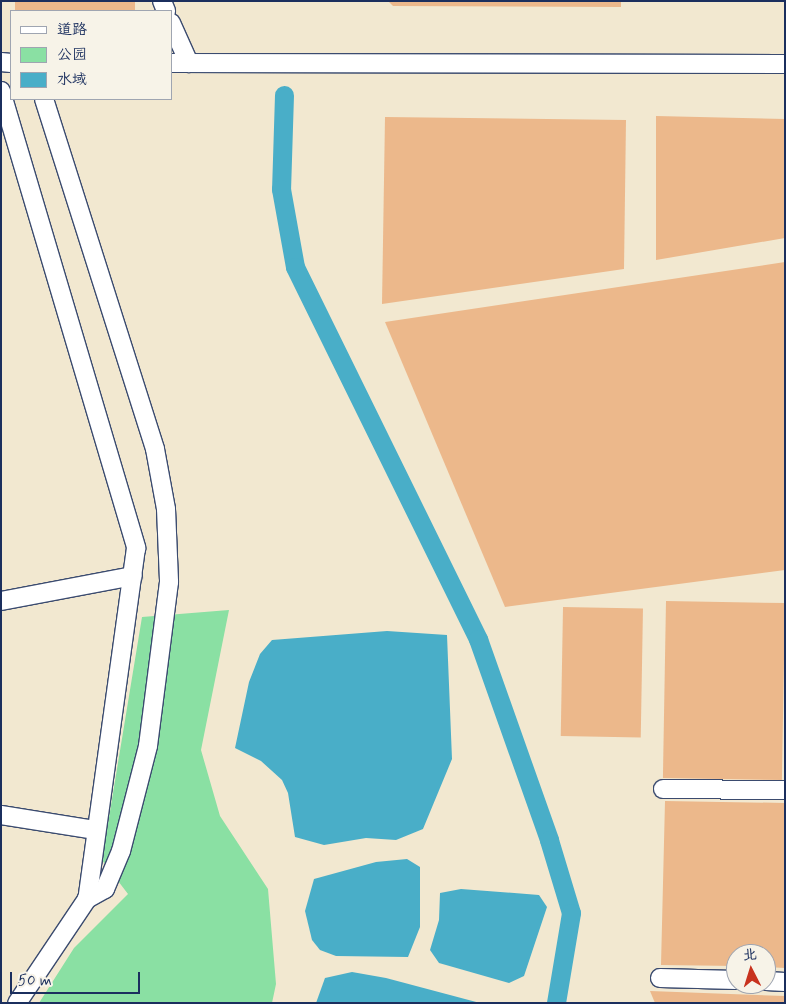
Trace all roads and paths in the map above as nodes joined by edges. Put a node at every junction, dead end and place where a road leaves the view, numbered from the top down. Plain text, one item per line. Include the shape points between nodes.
1 (172, 27) edge
2 (180, 63) edge
3 (785, 64) edge
4 (1, 91) edge
5 (44, 100) edge
6 (133, 576) junction
7 (1, 601) edge
8 (663, 789) dead end
9 (785, 790) edge
10 (1, 815) edge
11 (96, 830) junction
12 (87, 899) junction
13 (660, 978) dead end
14 (726, 980) edge
15 (17, 1003) edge

1 - 2 street
2 - 3 street
4 - 6 street via 136,548
5 - 12 street via 155,448 166,509 169,582 148,746 121,851 105,889
6 - 7 street
6 - 11 street
8 - 9 street
10 - 11 street
11 - 12 street
12 - 15 street
13 - 14 street

